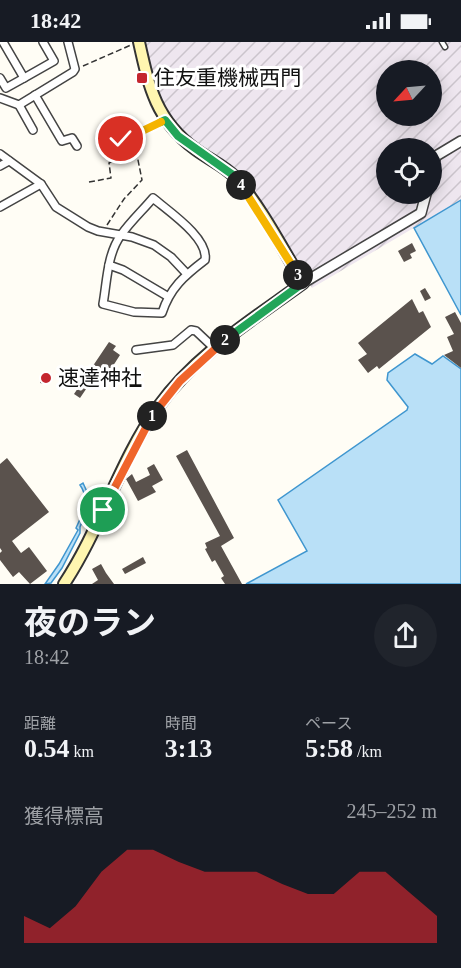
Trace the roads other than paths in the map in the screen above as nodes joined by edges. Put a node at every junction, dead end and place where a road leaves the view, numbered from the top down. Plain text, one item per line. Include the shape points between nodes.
1 (3, 42) edge
2 (43, 42) edge
3 (68, 42) edge
4 (138, 42) edge
5 (442, 42) edge
6 (445, 47) dead end
7 (0, 78) edge
8 (24, 78) junction
9 (35, 95) junction
10 (0, 98) edge
11 (19, 105) junction
12 (33, 130) dead end
13 (461, 141) edge
14 (77, 146) dead end
15 (442, 152) edge
16 (0, 154) edge
17 (9, 161) junction
18 (0, 166) edge
19 (40, 184) junction
20 (423, 204) edge
21 (0, 207) edge
22 (121, 235) junction
23 (109, 265) junction
24 (187, 274) junction
25 (303, 283) junction
26 (167, 296) junction
27 (214, 348) junction
28 (136, 350) dead end
29 (64, 584) edge

1 - 8 street
2 - 8 street via 54,61
3 - 9 street via 75,69
4 - 25 main road via 154,100 165,120 178,136 240,183
5 - 6 lane
7 - 8 street via 6,88
9 - 11 street
9 - 14 street via 62,141 72,138
10 - 11 street
11 - 12 street
13 - 15 street
16 - 17 street
17 - 18 street
17 - 19 street
19 - 21 street
19 - 22 street via 56,207 88,227
20 - 25 street via 421,213
22 - 23 street
22 - 24 street via 154,245
22 - 24 street via 153,198 190,229 203,248 205,260
23 - 26 street
23 - 26 street via 103,304 134,312 162,313
24 - 26 street
25 - 27 main road
27 - 28 street via 191,330 173,345
27 - 29 main road via 180,381 142,432

